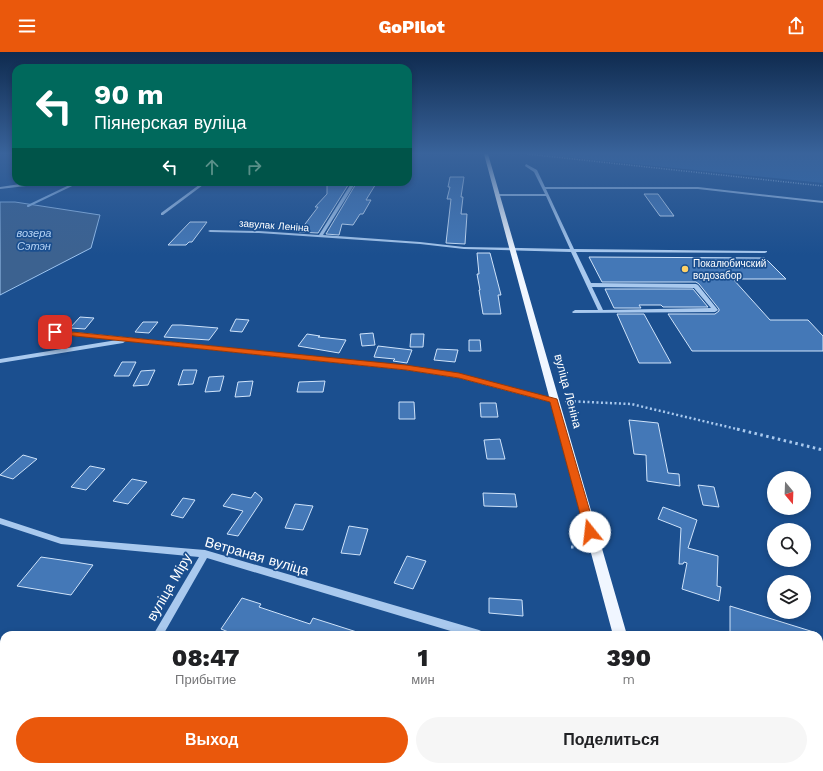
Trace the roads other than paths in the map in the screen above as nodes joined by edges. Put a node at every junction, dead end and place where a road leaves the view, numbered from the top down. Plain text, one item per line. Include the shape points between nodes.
1 (198, 188) edge
2 (351, 188) edge
3 (496, 188) edge
4 (545, 188) joint
5 (498, 195) junction
6 (548, 195) junction
7 (823, 202) edge
8 (162, 214) dead end
9 (210, 231) dead end
10 (320, 237) junction
11 (514, 249) junction
12 (573, 250) junction
13 (765, 252) dead end
14 (589, 286) junction
15 (601, 311) junction
16 (575, 312) dead end
17 (55, 332) dead end
18 (135, 339) junction
19 (0, 361) edge
20 (554, 401) junction
21 (0, 522) edge
22 (205, 554) junction
23 (160, 631) edge
24 (466, 631) edge
25 (619, 631) edge

1 - 8 street
2 - 10 street, завулак Леніна
3 - 5 main road, вуліца Леніна
4 - 6 street
4 - 7 street via 698,188
5 - 6 street
5 - 11 main road, вуліца Леніна
6 - 12 street
9 - 10 street, завулак Леніна
10 - 11 street via 464,248
11 - 12 street
11 - 20 main road, вуліца Леніна
12 - 13 street
12 - 14 street
14 - 15 street
14 - 15 street via 696,286 715,310
15 - 16 street
17 - 18 street
18 - 19 street
18 - 20 street via 406,368 459,376
20 - 25 main road, вуліца Леніна
21 - 22 street, Ветраная вуліца via 60,541
22 - 23 street, вуліца Міру
22 - 24 street, Ветраная вуліца

